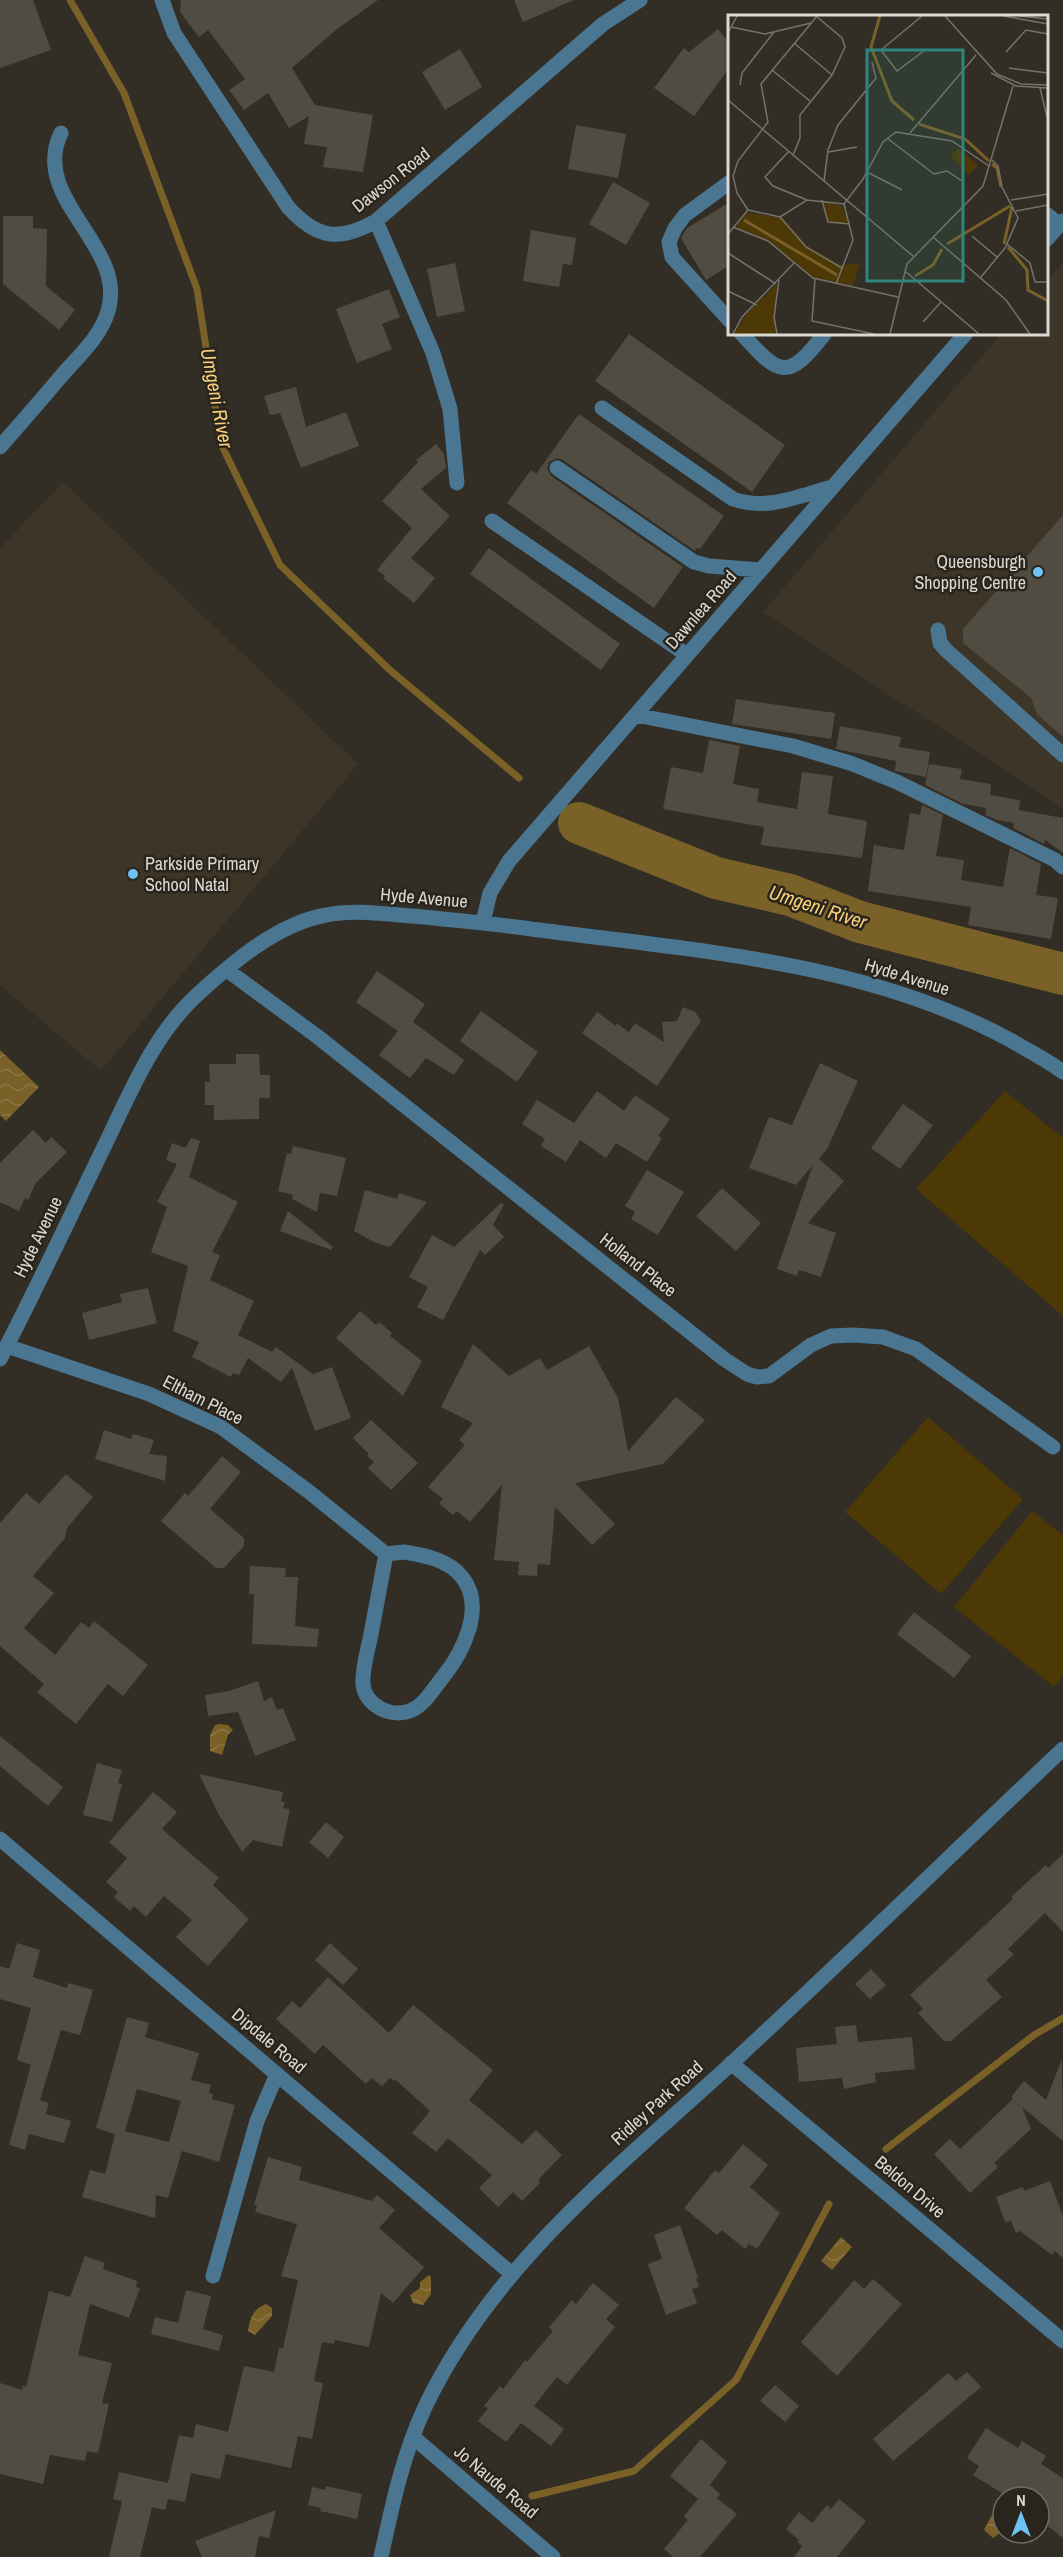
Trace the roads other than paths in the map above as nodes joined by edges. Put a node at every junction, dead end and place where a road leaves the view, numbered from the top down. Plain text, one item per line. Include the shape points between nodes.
1 (640, 0) edge
2 (162, 1) edge
3 (61, 133) dead end
4 (728, 183) edge
5 (1048, 215) edge
6 (376, 220) junction
7 (1061, 223) edge
8 (1048, 239) edge
9 (728, 319) edge
10 (742, 334) edge
11 (824, 334) edge
12 (965, 334) edge
13 (602, 408) dead end
14 (0, 447) edge
15 (557, 468) dead end
16 (457, 483) dead end
17 (832, 487) junction
18 (492, 521) dead end
19 (761, 570) junction
20 (938, 630) dead end
21 (687, 655) junction
22 (636, 715) junction
23 (1063, 755) edge
24 (1063, 867) edge
25 (483, 922) junction
26 (227, 970) junction
27 (1063, 1072) edge
28 (3, 1353) edge
29 (1053, 1447) dead end
30 (386, 1554) junction
31 (1063, 1749) edge
32 (0, 1839) edge
33 (731, 2063) junction
34 (277, 2074) junction
35 (512, 2274) junction
36 (213, 2276) dead end
37 (1063, 2341) edge
38 (413, 2437) junction
39 (381, 2557) edge
40 (553, 2557) edge

1 - 6 street, Dawson Road via 603,24
2 - 6 street, Dawson Road via 174,33 298,219 309,228 333,236 347,234
3 - 14 street via 55,154 58,181 103,263 110,291 108,312 93,340
4 - 9 street via 685,215 669,242 672,257
5 - 7 street
6 - 16 street via 440,375 450,409
7 - 8 street
10 - 11 street via 767,362 778,368 793,366 809,354
12 - 17 street, Dawnlea Road
13 - 17 street via 733,500 767,505
15 - 19 street via 694,562
17 - 19 street, Dawnlea Road
18 - 21 street
19 - 21 street, Dawnlea Road
20 - 23 street via 946,650
21 - 22 street, Dawnlea Road
22 - 24 street via 793,746 853,764 897,782
22 - 25 street, Dawnlea Road via 509,861 490,893
25 - 26 street, Hyde Avenue via 349,912 327,914 287,927
25 - 27 street, Hyde Avenue via 734,956 892,991 945,1008
26 - 28 street, Hyde Avenue via 176,1017 147,1060
26 - 29 street, Holland Place via 747,1374 769,1376 811,1345 831,1336 882,1337 916,1349
28 - 30 street, Eltham Place via 149,1394 221,1427
30 - 30 street via 421,1554 443,1563 462,1576 472,1608 463,1645 448,1671 424,1701 410,1711 378,1708 369,1701 363,1685
31 - 33 street, Ridley Park Road
32 - 34 street, Dipdale Road
33 - 35 street, Ridley Park Road via 620,2162
33 - 37 street, Beldon Drive
34 - 35 street, Dipdale Road
34 - 36 street via 257,2121
35 - 38 street, Ridley Park Road via 445,2367
38 - 39 street, Ridley Park Road
38 - 40 street, Jo Naude Road

